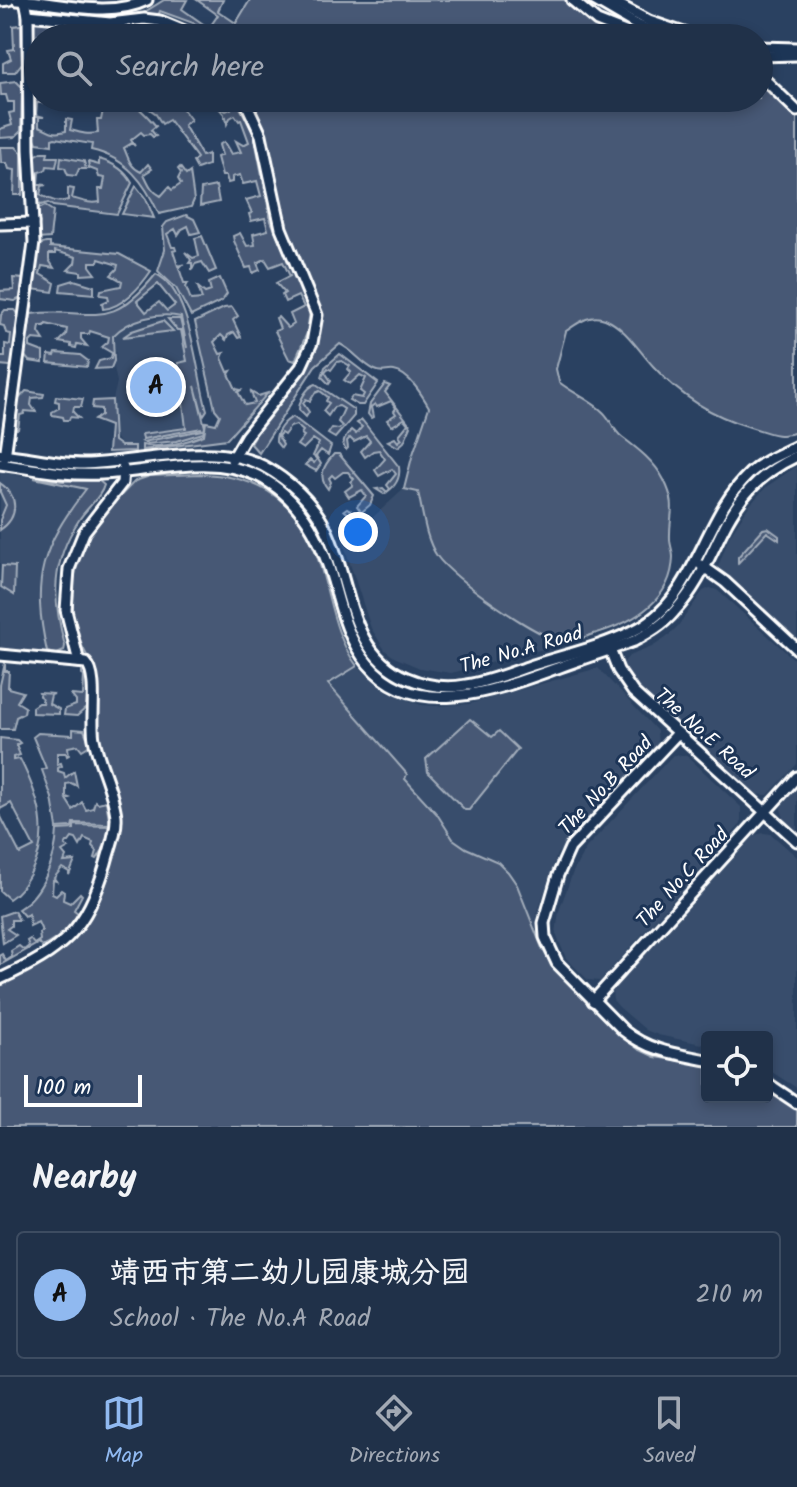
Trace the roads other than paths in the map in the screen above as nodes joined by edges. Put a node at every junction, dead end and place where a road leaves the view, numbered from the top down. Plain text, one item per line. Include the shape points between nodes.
1 (9, 0) edge
2 (17, 0) edge
3 (25, 0) edge
4 (147, 0) edge
5 (572, 0) edge
6 (594, 0) edge
7 (610, 0) edge
8 (0, 1) edge
9 (28, 15) junction
10 (28, 24) edge
11 (167, 24) edge
12 (605, 24) edge
13 (635, 24) edge
14 (658, 24) edge
15 (773, 47) edge
16 (797, 48) edge
17 (797, 55) edge
18 (773, 56) edge
19 (773, 88) edge
20 (797, 111) edge
21 (30, 112) edge
22 (250, 112) edge
23 (33, 223) junction
24 (0, 224) edge
25 (797, 446) edge
26 (233, 454) junction
27 (797, 456) edge
28 (2, 459) edge
29 (123, 467) junction
30 (230, 467) junction
31 (699, 564) junction
32 (609, 645) junction
33 (797, 649) edge
34 (0, 656) edge
35 (79, 662) junction
36 (678, 733) junction
37 (797, 777) edge
38 (766, 811) junction
39 (797, 841) edge
40 (0, 979) edge
41 (593, 1001) junction
42 (701, 1059) edge
43 (773, 1087) edge
44 (797, 1103) edge

1 - 8 street
2 - 3 street
3 - 4 street via 104,10
3 - 9 street
5 - 12 street
6 - 13 street
7 - 14 street
9 - 10 street
9 - 11 street
15 - 16 street
17 - 18 street
19 - 20 street
21 - 23 street
22 - 26 street via 261,135 281,228 317,315 301,367
23 - 24 street
23 - 28 street
25 - 31 street, The No.A Road via 740,483 715,521
26 - 29 street, The No.A Road via 196,454
26 - 30 street
26 - 32 street, The No.A Road via 281,477 311,506 326,529 363,637 399,675 434,686 468,685
27 - 31 street, The No.A Road via 750,488
28 - 29 street, The No.A Road
29 - 30 street, The No.A Road
29 - 35 street via 119,488 79,540 69,569 66,610
30 - 32 street, The No.A Road via 269,483 304,516 329,568 353,642 368,665 393,685 436,697 465,695 506,686
31 - 32 street, The No.A Road via 662,612
31 - 33 street
32 - 36 street, The No.E Road via 633,692
34 - 35 street
35 - 40 street via 94,674 94,740 114,807 113,839 79,926 62,945
36 - 38 street, The No.E Road
36 - 41 street, The No.B Road via 570,848 552,892 544,923 550,952
37 - 38 street, The No.C Road
38 - 39 street, The No.E Road
38 - 41 street, The No.C Road
41 - 42 street, The No.B Road via 648,1047
43 - 44 street

